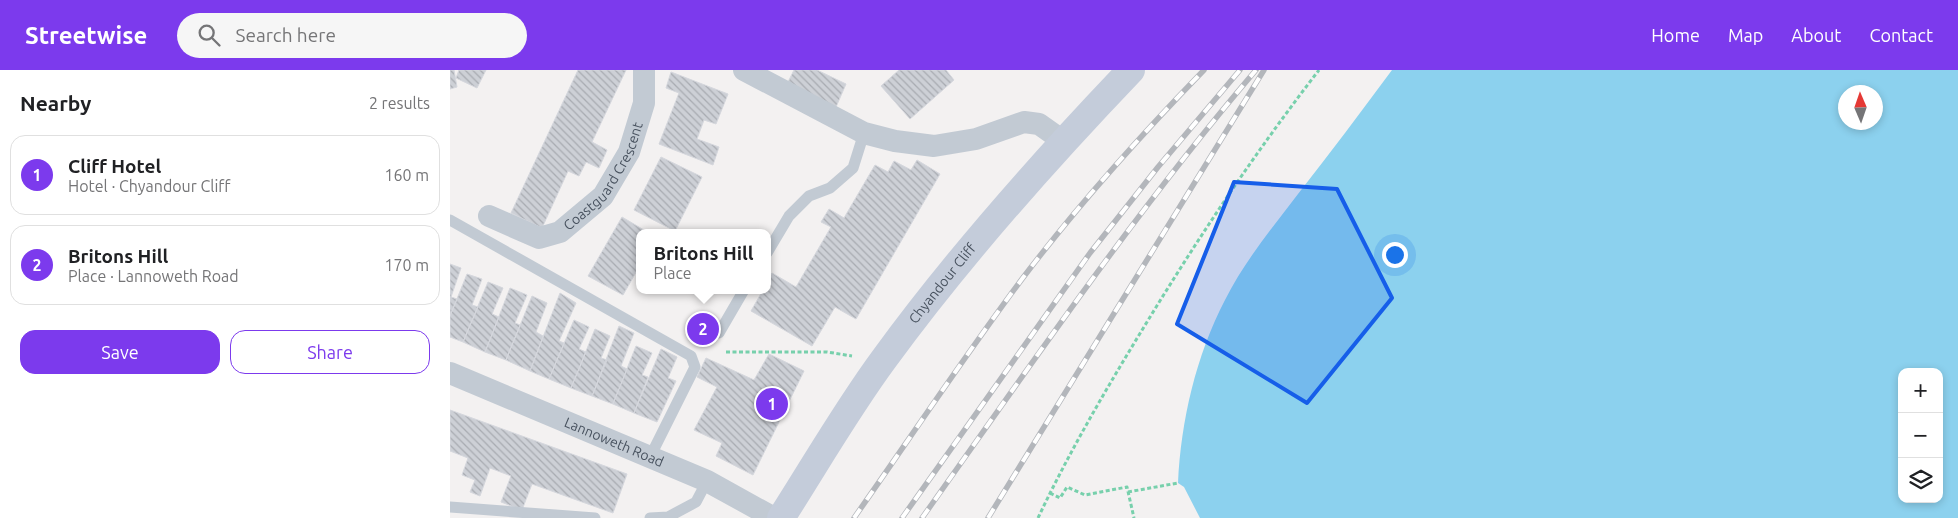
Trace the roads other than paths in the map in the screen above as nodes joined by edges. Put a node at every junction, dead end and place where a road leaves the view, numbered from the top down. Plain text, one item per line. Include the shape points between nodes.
1 (644, 70) edge
2 (744, 70) edge
3 (1130, 70) edge
4 (864, 133) junction
5 (1063, 141) junction
6 (489, 216) dead end
7 (450, 220) edge
8 (771, 246) edge
9 (742, 294) edge
10 (719, 333) dead end
11 (450, 373) edge
12 (650, 457) junction
13 (707, 481) junction
14 (450, 507) edge
15 (595, 518) edge
16 (650, 518) edge
17 (774, 518) edge
18 (781, 518) edge

1 - 6 street, Coastguard Crescent via 644,103 629,152 603,196 560,232 539,238
2 - 4 street
3 - 5 street, Chyandour Cliff
4 - 5 street via 934,146 976,139 1024,122 1039,124
4 - 8 lane via 853,168 830,188 809,196 789,216
5 - 18 street, Chyandour Cliff via 950,271 882,360
7 - 12 lane via 691,356 695,367
9 - 10 lane
11 - 12 street, Lannoweth Road
12 - 13 street, Lannoweth Road
13 - 16 lane via 696,502 668,517
13 - 17 street, Lannoweth Road
14 - 15 lane

